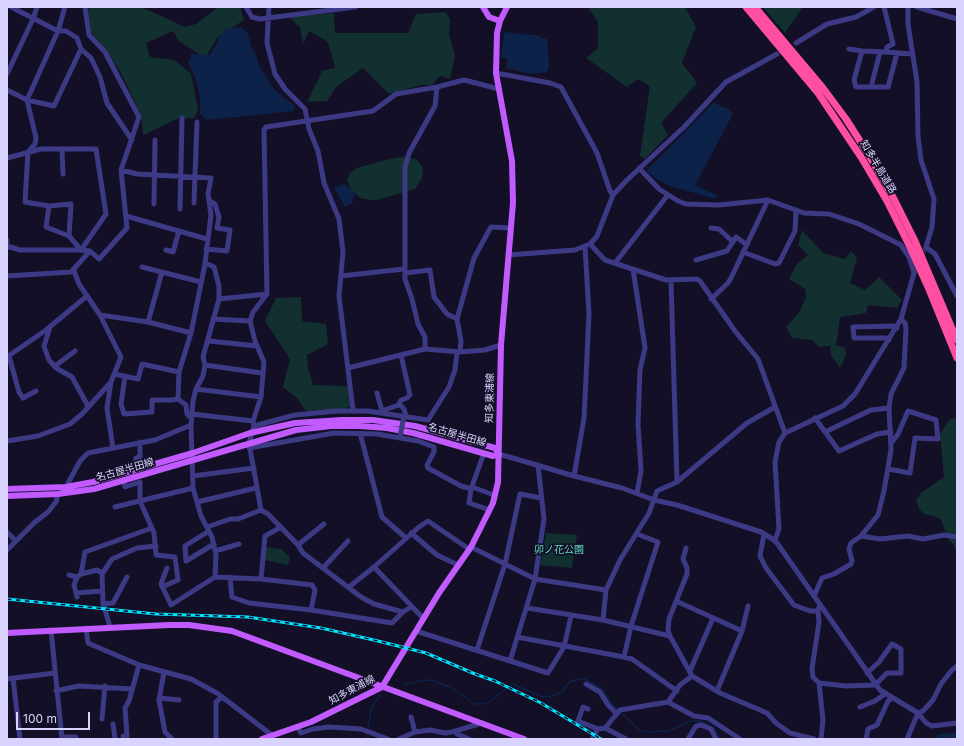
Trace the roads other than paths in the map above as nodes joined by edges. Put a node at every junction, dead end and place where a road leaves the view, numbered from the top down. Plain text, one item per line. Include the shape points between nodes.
1 (10, 7) edge
2 (37, 7) edge
3 (69, 7) edge
4 (85, 7) edge
5 (246, 7) edge
6 (269, 7) edge
7 (355, 7) edge
8 (483, 7) edge
9 (507, 7) edge
10 (746, 7) edge
11 (755, 7) edge
12 (874, 7) edge
13 (884, 7) edge
14 (908, 7) edge
15 (917, 7) edge
16 (64, 9) edge
17 (7, 10) edge
18 (267, 18) junction
19 (33, 19) junction
20 (957, 19) edge
21 (500, 21) junction
22 (58, 31) junction
23 (796, 43) dead end
24 (80, 49) junction
25 (849, 49) dead end
26 (862, 51) junction
27 (880, 52) junction
28 (886, 52) junction
29 (897, 53) junction
30 (777, 54) dead end
31 (912, 54) junction
32 (496, 73) junction
33 (7, 74) edge
34 (437, 88) junction
35 (871, 88) junction
36 (499, 89) junction
37 (7, 90) edge
38 (27, 100) junction
39 (182, 118) dead end
40 (309, 121) junction
41 (197, 122) dead end
42 (132, 140) junction
43 (155, 140) dead end
44 (62, 149) junction
45 (28, 152) junction
46 (7, 158) edge
47 (639, 168) junction
48 (121, 170) junction
49 (63, 174) dead end
50 (155, 174) junction
51 (180, 176) junction
52 (195, 176) junction
53 (613, 195) junction
54 (667, 196) junction
55 (768, 200) junction
56 (210, 201) junction
57 (194, 203) dead end
58 (154, 204) dead end
59 (49, 206) junction
60 (180, 209) dead end
61 (796, 210) junction
62 (126, 216) junction
63 (510, 228) junction
64 (711, 228) dead end
65 (179, 231) junction
66 (69, 236) junction
67 (207, 239) junction
68 (7, 240) edge
69 (732, 241) junction
70 (590, 244) junction
71 (746, 245) junction
72 (7, 247) edge
73 (585, 247) junction
74 (206, 249) junction
75 (81, 250) junction
76 (166, 250) dead end
77 (90, 252) junction
78 (743, 252) junction
79 (508, 255) junction
80 (696, 260) dead end
81 (205, 263) junction
82 (615, 263) junction
83 (142, 267) dead end
84 (633, 269) junction
85 (74, 271) junction
86 (404, 271) junction
87 (162, 272) junction
88 (7, 276) edge
89 (341, 276) junction
90 (671, 281) junction
91 (201, 282) junction
92 (267, 294) junction
93 (87, 296) junction
94 (957, 296) edge
95 (711, 299) junction
96 (219, 300) junction
97 (100, 314) junction
98 (213, 319) junction
99 (457, 319) junction
100 (901, 320) junction
101 (250, 321) junction
102 (148, 322) junction
103 (50, 326) junction
104 (897, 328) junction
105 (191, 333) junction
106 (889, 340) junction
107 (957, 340) edge
108 (208, 341) junction
109 (257, 346) junction
110 (501, 346) junction
111 (425, 349) junction
112 (75, 351) dead end
113 (458, 352) junction
114 (401, 355) junction
115 (8, 357) edge
116 (957, 358) edge
117 (205, 365) junction
118 (55, 366) junction
119 (348, 368) junction
120 (178, 372) junction
121 (262, 373) junction
122 (114, 374) junction
123 (125, 376) junction
124 (111, 382) junction
125 (196, 389) junction
126 (36, 391) dead end
127 (377, 393) dead end
128 (261, 397) junction
129 (178, 398) junction
130 (399, 405) junction
131 (88, 406) junction
132 (775, 407) junction
133 (889, 408) junction
134 (353, 410) junction
135 (382, 412) junction
136 (192, 416) junction
137 (405, 416) junction
138 (815, 418) junction
139 (253, 423) junction
140 (191, 425) junction
141 (825, 432) junction
142 (890, 432) junction
143 (250, 433) junction
144 (360, 433) junction
145 (785, 433) junction
146 (400, 437) junction
147 (7, 441) edge
148 (140, 442) junction
149 (892, 442) junction
150 (249, 445) junction
151 (113, 448) junction
152 (484, 454) junction
153 (499, 454) junction
154 (193, 456) junction
155 (538, 465) junction
156 (254, 468) junction
157 (888, 469) junction
158 (133, 472) junction
159 (193, 476) junction
160 (574, 476) junction
161 (124, 481) junction
162 (677, 482) junction
163 (66, 487) junction
164 (194, 488) junction
165 (256, 488) junction
166 (472, 488) junction
167 (7, 489) edge
168 (637, 493) junction
169 (58, 494) junction
170 (494, 495) junction
171 (7, 496) edge
172 (541, 498) junction
173 (654, 500) junction
174 (140, 501) junction
175 (197, 502) junction
176 (115, 507) dead end
177 (260, 510) junction
178 (490, 510) junction
179 (324, 524) dead end
180 (281, 527) junction
181 (152, 528) junction
182 (208, 529) junction
183 (7, 532) edge
184 (411, 533) junction
185 (637, 534) junction
186 (764, 534) junction
187 (861, 536) junction
188 (957, 536) edge
189 (406, 538) junction
190 (775, 540) junction
191 (16, 541) junction
192 (348, 541) dead end
193 (214, 544) junction
194 (239, 544) dead end
195 (298, 545) junction
196 (156, 546) junction
197 (470, 548) junction
198 (686, 548) dead end
199 (7, 550) edge
200 (215, 550) junction
201 (505, 564) junction
202 (458, 565) junction
203 (374, 567) junction
204 (167, 568) dead end
205 (323, 568) junction
206 (102, 573) junction
207 (69, 575) dead end
208 (79, 575) junction
209 (127, 577) dead end
210 (215, 577) junction
211 (230, 577) junction
212 (261, 579) junction
213 (535, 579) junction
214 (162, 587) junction
215 (349, 587) junction
216 (102, 590) junction
217 (606, 590) junction
218 (814, 596) junction
219 (676, 600) junction
220 (103, 604) junction
221 (820, 604) junction
222 (748, 606) dead end
223 (411, 608) junction
224 (526, 608) junction
225 (311, 610) junction
226 (818, 611) junction
227 (403, 612) junction
228 (571, 616) junction
229 (423, 618) junction
230 (713, 618) junction
231 (603, 620) junction
232 (631, 626) junction
233 (110, 627) junction
234 (86, 628) junction
235 (51, 630) junction
236 (416, 631) junction
237 (742, 631) junction
238 (7, 633) edge
239 (670, 636) junction
240 (517, 637) junction
241 (564, 647) junction
242 (477, 650) junction
243 (624, 658) junction
244 (510, 661) junction
245 (139, 665) junction
246 (957, 666) edge
247 (164, 672) junction
248 (867, 672) junction
249 (55, 673) junction
250 (691, 673) junction
251 (10, 679) edge
252 (819, 683) junction
253 (586, 684) dead end
254 (875, 684) junction
255 (105, 686) junction
256 (382, 687) junction
257 (132, 689) junction
258 (56, 690) junction
259 (676, 691) junction
260 (717, 691) junction
261 (885, 694) junction
262 (222, 697) junction
263 (159, 698) junction
264 (892, 698) junction
265 (179, 700) dead end
266 (668, 702) junction
267 (860, 706) dead end
268 (588, 709) dead end
269 (618, 712) junction
270 (918, 713) junction
271 (411, 717) dead end
272 (102, 719) dead end
273 (482, 723) junction
274 (957, 723) edge
275 (112, 724) dead end
276 (298, 728) junction
277 (605, 728) junction
278 (598, 730) junction
279 (415, 732) junction
280 (456, 732) junction
281 (445, 733) junction
282 (790, 733) junction
283 (123, 736) dead end
284 (272, 736) junction
285 (76, 737) dead end
286 (62, 738) edge
287 (20, 739) edge
288 (115, 739) edge
289 (172, 739) edge
290 (216, 739) edge
291 (262, 739) edge
292 (388, 739) edge
293 (399, 739) edge
294 (442, 739) edge
295 (470, 739) edge
296 (524, 739) edge
297 (592, 739) edge
298 (626, 739) edge
299 (688, 739) edge
300 (716, 739) edge
301 (740, 739) edge
302 (787, 739) edge
303 (814, 739) edge
304 (821, 739) edge
305 (866, 739) edge
306 (907, 739) edge

1 - 17 street
1 - 19 street
2 - 19 street
3 - 16 street
4 - 42 street via 89,36 105,52 139,117
5 - 18 street via 255,19
6 - 18 street
7 - 18 street
8 - 21 main road via 489,17
9 - 21 main road, 知多東浦線
10 - 116 highway, 知多半島道路 via 818,93 861,157 909,245
11 - 107 highway, 知多半島道路 via 823,88 867,152 915,241
12 - 23 street via 856,17 823,26
13 - 28 street via 893,44 887,47
14 - 31 street
15 - 20 street
16 - 22 street
18 - 40 street via 267,43 275,74 285,89 303,106
19 - 22 street
19 - 33 street
21 - 32 main road, 知多東浦線 via 496,46
22 - 24 street via 66,31 77,38
22 - 38 street
24 - 38 street via 54,106
24 - 42 street via 91,58 100,77 107,103
25 - 26 street
26 - 27 street
26 - 35 street via 854,80 856,87
27 - 28 street
27 - 35 street
28 - 29 street
29 - 31 street
29 - 35 street via 889,86
30 - 47 street via 726,82 684,127
31 - 94 street via 917,87 921,160 934,199 932,227 926,247 935,254
32 - 36 main road, 知多東浦線
32 - 53 street via 561,87 597,153
34 - 36 street via 464,80
34 - 40 street via 396,94 373,111
34 - 86 street via 435,106 409,152 405,167
36 - 63 main road, 知多東浦線 via 512,162
37 - 38 street
38 - 45 street via 36,138 35,144
39 - 51 street
40 - 89 street via 324,183 339,219 343,252
40 - 92 street via 266,127 264,130
41 - 52 street
42 - 48 street
43 - 50 street
44 - 45 street
44 - 49 street
44 - 75 street via 96,149 106,214
45 - 46 street
45 - 59 street via 25,202
47 - 53 street
47 - 54 street
48 - 50 street via 137,174
48 - 62 street
50 - 51 street
50 - 58 street
51 - 52 street
51 - 60 street
52 - 56 street via 210,178
52 - 57 street
53 - 70 street via 598,236
54 - 55 street via 686,204 719,205
54 - 82 street
55 - 61 street
55 - 71 street
56 - 67 street via 212,215
56 - 74 street via 215,204 219,217 218,228 230,230 227,251
59 - 66 street via 46,227
59 - 66 street via 71,204
61 - 78 street via 795,231 779,263 775,264
61 - 100 street via 829,214 859,224 901,245 909,257 914,273
62 - 65 street
62 - 77 street via 127,228 99,259
63 - 79 main road, 知多東浦線
63 - 99 street via 491,227 477,251
64 - 69 street via 719,229
65 - 67 street
65 - 76 street via 173,252
66 - 75 street
67 - 74 street
68 - 72 street
69 - 71 street via 736,237
69 - 80 street via 727,251
70 - 73 street
70 - 82 street via 605,260
71 - 78 street
72 - 75 street via 20,250
73 - 79 street
73 - 160 street via 589,314 587,370 584,418
74 - 81 street
75 - 77 street
77 - 85 street
78 - 95 street via 728,284
79 - 110 main road, 知多東浦線
81 - 91 street
81 - 96 street via 214,267 219,286
82 - 84 street
83 - 87 street
84 - 90 street
84 - 168 street via 645,348 640,370 638,424 642,466
85 - 88 street
85 - 93 street
86 - 89 street
86 - 99 street via 430,270 434,297 447,314
86 - 111 street via 418,324 425,337
87 - 91 street
87 - 102 street
89 - 119 street via 338,296
90 - 95 street via 697,279
90 - 162 street
91 - 105 street
92 - 96 street
92 - 101 street via 253,312
93 - 97 street
93 - 103 street
95 - 132 street via 758,359
96 - 98 street
97 - 102 street
97 - 122 street via 121,357
98 - 101 street
98 - 108 street
99 - 113 street via 461,341
100 - 104 street
100 - 133 street via 905,323 906,329 904,368 891,394
101 - 109 street
102 - 105 street
103 - 115 street
103 - 118 street via 44,346 49,360
104 - 106 street
104 - 106 street via 853,327 854,338
105 - 120 street
106 - 138 street via 846,404
108 - 109 street
108 - 117 street via 203,356
109 - 121 street via 264,362
110 - 113 street
110 - 153 main road, 知多東浦線
111 - 113 street
111 - 114 street
112 - 118 street
113 - 137 street via 449,387 428,420
114 - 119 street
114 - 130 street via 410,395
115 - 126 street via 23,398
117 - 121 street
117 - 125 street
118 - 131 street via 72,377
119 - 134 street
120 - 123 street via 142,364 138,378
120 - 129 street
121 - 128 street
122 - 123 street
122 - 124 street
123 - 129 street via 121,404 124,414 152,412 152,400
124 - 131 street
124 - 151 street via 107,408
125 - 128 street
125 - 136 street
127 - 135 street
128 - 139 street
129 - 136 street via 186,405 188,414
130 - 135 street
130 - 137 street
131 - 147 street via 70,424 38,436
132 - 145 street
132 - 162 street via 747,423
133 - 141 street via 871,410
133 - 142 street
134 - 135 street
134 - 139 street via 302,414
135 - 137 street
136 - 139 street
136 - 140 street
137 - 146 street, bridge
138 - 141 street
138 - 145 street
139 - 143 street
140 - 148 street via 155,440
140 - 154 street
141 - 142 street via 839,451 877,434
142 - 149 street
143 - 150 street
143 - 153 main road, 名古屋半田線 via 295,423 373,420 415,426 495,448
143 - 154 main road, 名古屋半田線
144 - 146 street
144 - 150 street via 334,433
144 - 189 street via 382,517
145 - 190 street via 775,456 779,529
146 - 166 street via 431,445 435,449 428,468 461,486
148 - 151 street
148 - 158 street via 140,457 131,465
149 - 157 street
149 - 157 street via 908,411 936,420 938,439 915,438 910,473
150 - 152 main road, 名古屋半田線 via 296,430 360,426 413,433
150 - 154 main road, 名古屋半田線
150 - 156 street
151 - 163 street via 88,453 82,457
152 - 153 main road, 名古屋半田線
152 - 166 street
153 - 155 street
153 - 170 main road, 知多東浦線 via 498,482
154 - 158 main road, 名古屋半田線
154 - 159 street
154 - 161 main road, 名古屋半田線
155 - 160 street
155 - 172 street
156 - 159 street
156 - 165 street
157 - 187 street via 876,519
158 - 163 main road, 名古屋半田線
159 - 164 street
160 - 168 street
161 - 169 main road, 名古屋半田線 via 94,489
161 - 174 street via 125,487 140,482
162 - 173 street via 657,491
163 - 167 main road, 名古屋半田線
164 - 174 street
164 - 175 street
165 - 175 street
165 - 177 street
166 - 170 street
166 - 178 street via 469,503
168 - 173 street
169 - 171 main road, 名古屋半田線
169 - 191 street via 56,502 48,512
170 - 178 main road, 知多東浦線
172 - 201 street via 520,494
172 - 213 street via 544,519
173 - 185 street
173 - 186 street via 677,505
174 - 176 street
174 - 181 street
175 - 182 street
177 - 180 street
177 - 182 street
178 - 197 main road, 知多東浦線
179 - 195 street
180 - 195 street
180 - 212 street via 265,536
181 - 196 street
181 - 208 street via 85,552
182 - 193 street
182 - 193 street via 185,546 186,561
183 - 191 street
184 - 189 street
184 - 197 street via 428,521
184 - 202 street via 437,555
185 - 217 street via 620,560
185 - 232 street via 658,542
186 - 190 street
186 - 226 street via 760,556 772,577 794,605
187 - 188 street via 880,539
187 - 218 street via 852,541 850,546 850,564 822,578
189 - 203 street
190 - 218 street
191 - 199 street
192 - 205 street
193 - 200 street
194 - 200 street
195 - 205 street via 303,553
196 - 206 street via 137,548 112,559
196 - 214 street via 156,556 175,557 178,580
197 - 201 street
197 - 202 main road, 知多東浦線
198 - 219 street via 683,559 687,574
200 - 210 street
201 - 213 street
201 - 242 street
202 - 229 main road, 知多東浦線
203 - 215 street
203 - 223 street
204 - 214 street
205 - 215 street
206 - 208 street via 97,570
206 - 216 street
207 - 208 street
208 - 216 street via 74,585 77,595
209 - 220 street via 113,603
210 - 211 street
210 - 214 street via 172,606
211 - 212 street
211 - 225 street via 232,597 249,603
212 - 225 street via 312,585 315,590
213 - 217 street
213 - 224 street
215 - 227 street via 374,604
216 - 220 street
217 - 231 street
218 - 221 street
219 - 230 street
219 - 239 street via 669,619
220 - 233 street
221 - 226 street
221 - 248 street
222 - 237 street
223 - 227 street
223 - 229 street
224 - 228 street
224 - 240 street
225 - 227 street via 392,623
226 - 252 street via 819,622 812,669 813,677
228 - 231 street
228 - 241 street
229 - 236 main road, 知多東浦線
230 - 237 street
230 - 250 street
231 - 232 street
232 - 239 street
232 - 243 street
233 - 234 main road
233 - 256 main road via 189,625 232,631
234 - 235 main road
234 - 245 street via 88,643
235 - 238 main road
235 - 249 street
236 - 242 street
236 - 256 main road, 知多東浦線
237 - 260 street
239 - 250 street
240 - 241 street
240 - 244 street
241 - 243 street
241 - 244 street via 548,673
242 - 244 street
243 - 259 street via 632,659
245 - 247 street
245 - 257 street
246 - 270 street via 941,684 933,700
247 - 262 street via 191,680
247 - 263 street
248 - 254 street
248 - 254 street via 879,662 892,644 901,649 901,673 887,673
249 - 251 street
249 - 258 street
250 - 259 street
250 - 260 street
251 - 287 street
252 - 254 street via 846,686
252 - 304 street via 823,720
253 - 269 street via 600,692 608,705
254 - 261 street
255 - 257 street
255 - 258 street via 78,686
255 - 272 street
256 - 273 main road
256 - 276 main road, 知多東浦線
257 - 283 street via 124,708 127,736
258 - 286 street
259 - 266 street
260 - 282 street via 767,713
261 - 264 street
261 - 267 street
262 - 284 street
262 - 290 street via 216,702
263 - 265 street
263 - 289 street via 165,732
264 - 270 street
264 - 305 street via 888,701 877,725 868,729
266 - 269 street
266 - 301 street via 694,716 708,718
268 - 278 street via 582,707 578,721
269 - 277 street
270 - 274 street via 932,726
270 - 306 street
271 - 279 street
273 - 280 street
273 - 296 main road
275 - 288 street
276 - 284 main road, 知多東浦線
276 - 292 street via 301,733 329,727 361,729
277 - 278 street
277 - 298 street
278 - 297 street
279 - 281 street via 430,730
279 - 293 street
280 - 281 street
280 - 295 street
281 - 294 street
282 - 302 street
282 - 303 street
284 - 291 main road, 知多東浦線
285 - 286 street
299 - 300 street via 696,726 701,725 711,729

